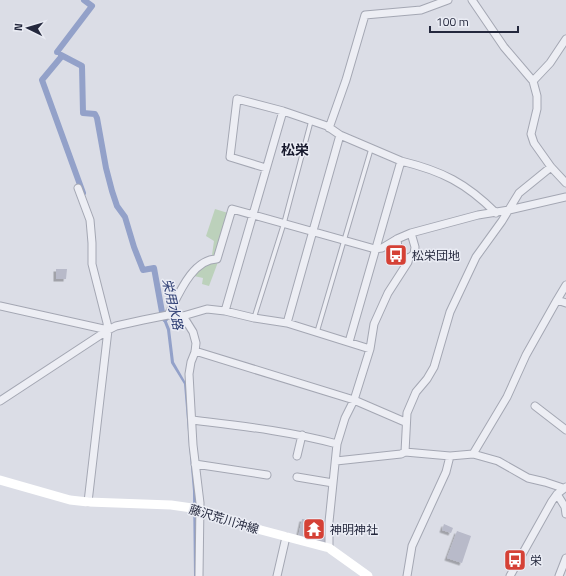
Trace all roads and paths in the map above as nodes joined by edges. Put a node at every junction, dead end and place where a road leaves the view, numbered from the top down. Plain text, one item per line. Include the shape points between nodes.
1 (448, 0) edge
2 (472, 0) edge
3 (566, 39) edge
4 (533, 81) junction
5 (283, 111) junction
6 (311, 121) junction
7 (329, 128) junction
8 (340, 135) junction
9 (371, 149) junction
10 (401, 161) junction
11 (551, 167) junction
12 (266, 168) junction
13 (566, 183) edge
14 (78, 188) dead end
15 (566, 197) edge
16 (509, 210) junction
17 (496, 213) junction
18 (253, 214) junction
19 (284, 223) junction
20 (314, 232) junction
21 (411, 233) junction
22 (397, 239) junction
23 (345, 241) junction
24 (375, 249) junction
25 (409, 258) junction
26 (566, 285) edge
27 (557, 300) junction
28 (566, 303) edge
29 (0, 306) edge
30 (226, 310) junction
31 (168, 315) junction
32 (183, 316) junction
33 (254, 318) junction
34 (287, 323) junction
35 (108, 330) junction
36 (317, 332) junction
37 (349, 342) junction
38 (370, 349) junction
39 (195, 351) junction
40 (354, 400) junction
41 (0, 401) edge
42 (535, 406) dead end
43 (192, 420) junction
44 (405, 422) junction
45 (566, 430) edge
46 (302, 435) junction
47 (337, 444) junction
48 (405, 452) junction
49 (473, 454) junction
50 (297, 456) dead end
51 (450, 456) junction
52 (336, 461) junction
53 (195, 464) junction
54 (267, 475) dead end
55 (297, 476) dead end
56 (0, 480) edge
57 (333, 483) junction
58 (562, 489) edge
59 (88, 502) junction
60 (199, 509) junction
61 (566, 514) edge
62 (286, 537) junction
63 (329, 548) junction
64 (566, 558) edge
65 (199, 576) edge
66 (277, 576) edge
67 (367, 576) edge
68 (407, 576) edge
69 (510, 576) edge
70 (559, 576) edge

1 - 7 street via 421,10 365,15
2 - 4 street via 504,47
3 - 4 street via 550,63
4 - 11 street via 537,108 531,134 534,143
5 - 6 street
5 - 12 street
5 - 12 street via 237,99 236,102 230,157
6 - 7 street
6 - 19 lane
7 - 8 street
8 - 9 street
8 - 20 street
9 - 10 street
9 - 23 lane
10 - 17 street via 435,170 469,188
10 - 24 street
11 - 13 street
11 - 16 street via 519,193
12 - 18 street
14 - 35 street via 90,220 92,264
15 - 16 street
16 - 17 street
16 - 44 street via 476,257 450,312 434,367 416,392
17 - 21 street via 478,215
18 - 19 street
18 - 30 street
18 - 31 street via 232,209 217,259 210,259 196,267
19 - 20 street
19 - 33 lane
20 - 23 street
20 - 34 street
21 - 22 street
21 - 25 street via 415,251
22 - 24 street
22 - 25 street via 400,255
23 - 24 street
23 - 36 lane
24 - 37 street
25 - 38 street via 388,293 374,324
26 - 27 street
27 - 28 street
27 - 49 street via 526,355 507,397
29 - 35 street
30 - 32 street via 207,309
30 - 33 street
31 - 32 street
31 - 35 street
32 - 39 street via 193,332
33 - 34 street
34 - 36 street
35 - 41 street
35 - 59 street
36 - 37 street
37 - 38 street
38 - 40 street
39 - 40 street
39 - 43 street via 189,374
40 - 44 street
40 - 47 street
42 - 45 street
43 - 46 street
43 - 53 street
44 - 48 street
46 - 47 street
46 - 50 street
47 - 52 street
48 - 51 street
48 - 52 street
49 - 51 street
49 - 58 street via 498,461 528,478
51 - 68 street via 446,472 412,546
52 - 57 street
53 - 54 street
53 - 60 street
55 - 57 street
56 - 59 main road, 藤沢荒川沖線 via 55,497
57 - 63 street
58 - 61 street
58 - 69 street
59 - 60 main road, 藤沢荒川沖線 via 171,505
60 - 62 main road, 藤沢荒川沖線
60 - 65 street
62 - 63 main road, 藤沢荒川沖線
62 - 66 street
63 - 67 main road, 藤沢荒川沖線
64 - 70 street

